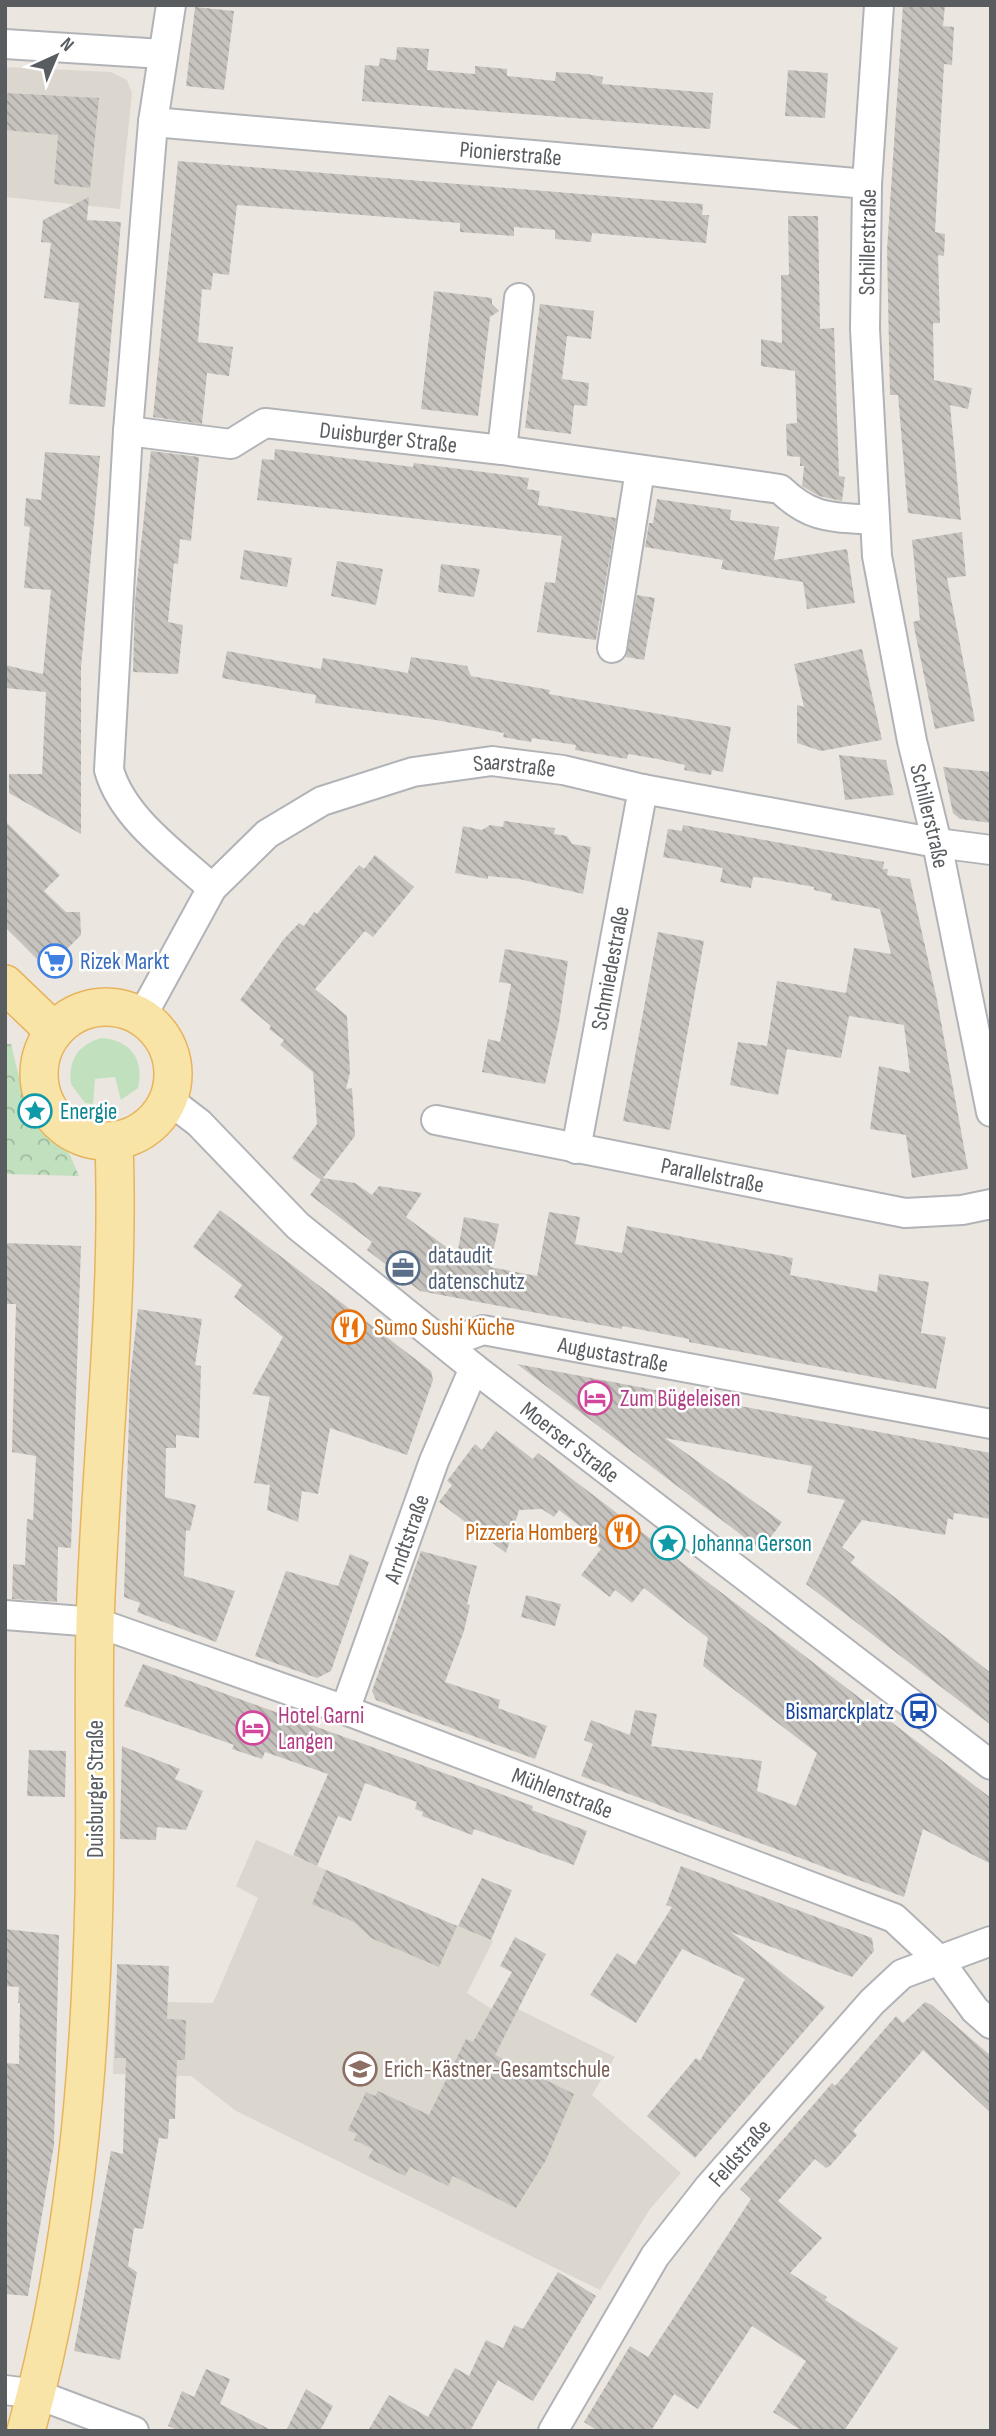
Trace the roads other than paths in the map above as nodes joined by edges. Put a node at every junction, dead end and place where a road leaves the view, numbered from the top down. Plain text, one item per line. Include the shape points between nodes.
1 (171, 5) edge
2 (879, 5) edge
3 (5, 44) edge
4 (163, 54) junction
5 (153, 122) junction
6 (867, 184) junction
7 (519, 298) dead end
8 (128, 432) junction
9 (502, 450) junction
10 (640, 470) junction
11 (875, 520) junction
12 (612, 648) dead end
13 (643, 789) junction
14 (937, 844) junction
15 (991, 850) edge
16 (212, 888) junction
17 (5, 984) edge
18 (142, 1016) junction
19 (54, 1031) junction
20 (169, 1100) junction
21 (991, 1112) edge
22 (436, 1120) dead end
23 (114, 1142) junction
24 (576, 1149) junction
25 (991, 1204) edge
26 (445, 1344) junction
27 (474, 1368) junction
28 (991, 1424) edge
29 (5, 1615) edge
30 (95, 1622) junction
31 (345, 1710) junction
32 (991, 1765) edge
33 (991, 1941) edge
34 (938, 1959) junction
35 (991, 2024) edge
36 (21, 2392) edge
37 (26, 2431) edge
38 (134, 2431) edge
39 (553, 2431) edge

1 - 4 street
2 - 6 street, Schillerstraße
3 - 4 street
4 - 5 street
5 - 6 street, Pionierstraße
5 - 8 street
6 - 11 street, Schillerstraße via 865,329
7 - 9 street
8 - 9 street, Duisburger Straße via 231,444 265,423
8 - 16 street via 109,770 115,792 132,813
9 - 10 street
10 - 11 street via 780,489 797,506 819,517
10 - 12 street
11 - 14 street, Schillerstraße via 877,556 907,715
13 - 14 street, Saarstraße
13 - 16 street, Saarstraße via 564,770 492,761 413,772 322,800 267,834
13 - 24 street, Schmiedestraße
14 - 15 street, Saarstraße
14 - 21 street, Schillerstraße
16 - 18 street, Saarstraße
17 - 19 main road
18 - 19 main road via 111,1006 95,1007 79,1012
18 - 20 main road via 158,1031 169,1051 173,1073
19 - 23 main road via 42,1051 38,1075 43,1098 55,1119 74,1134
20 - 23 main road via 142,1130
20 - 26 street, Moerser Straße via 199,1123 298,1226
22 - 24 street, Parallelstraße
23 - 30 main road, Duisburger Straße via 116,1287
24 - 25 street, Parallelstraße via 905,1213
26 - 27 street, Moerser Straße
26 - 28 street, Augustastraße via 483,1330
27 - 31 street, Arndtstraße via 434,1461
27 - 32 street, Moerser Straße
29 - 30 street, Mühlenstraße
30 - 31 street, Mühlenstraße
30 - 36 main road, Duisburger Straße via 94,1898 84,2112 52,2325
31 - 34 street, Mühlenstraße via 894,1918
33 - 34 street, Feldstraße
34 - 35 street, Mühlenstraße via 975,2010
34 - 39 street, Feldstraße via 902,1974 872,2003 709,2187 655,2256
36 - 37 main road, Duisburger Straße
36 - 38 street

